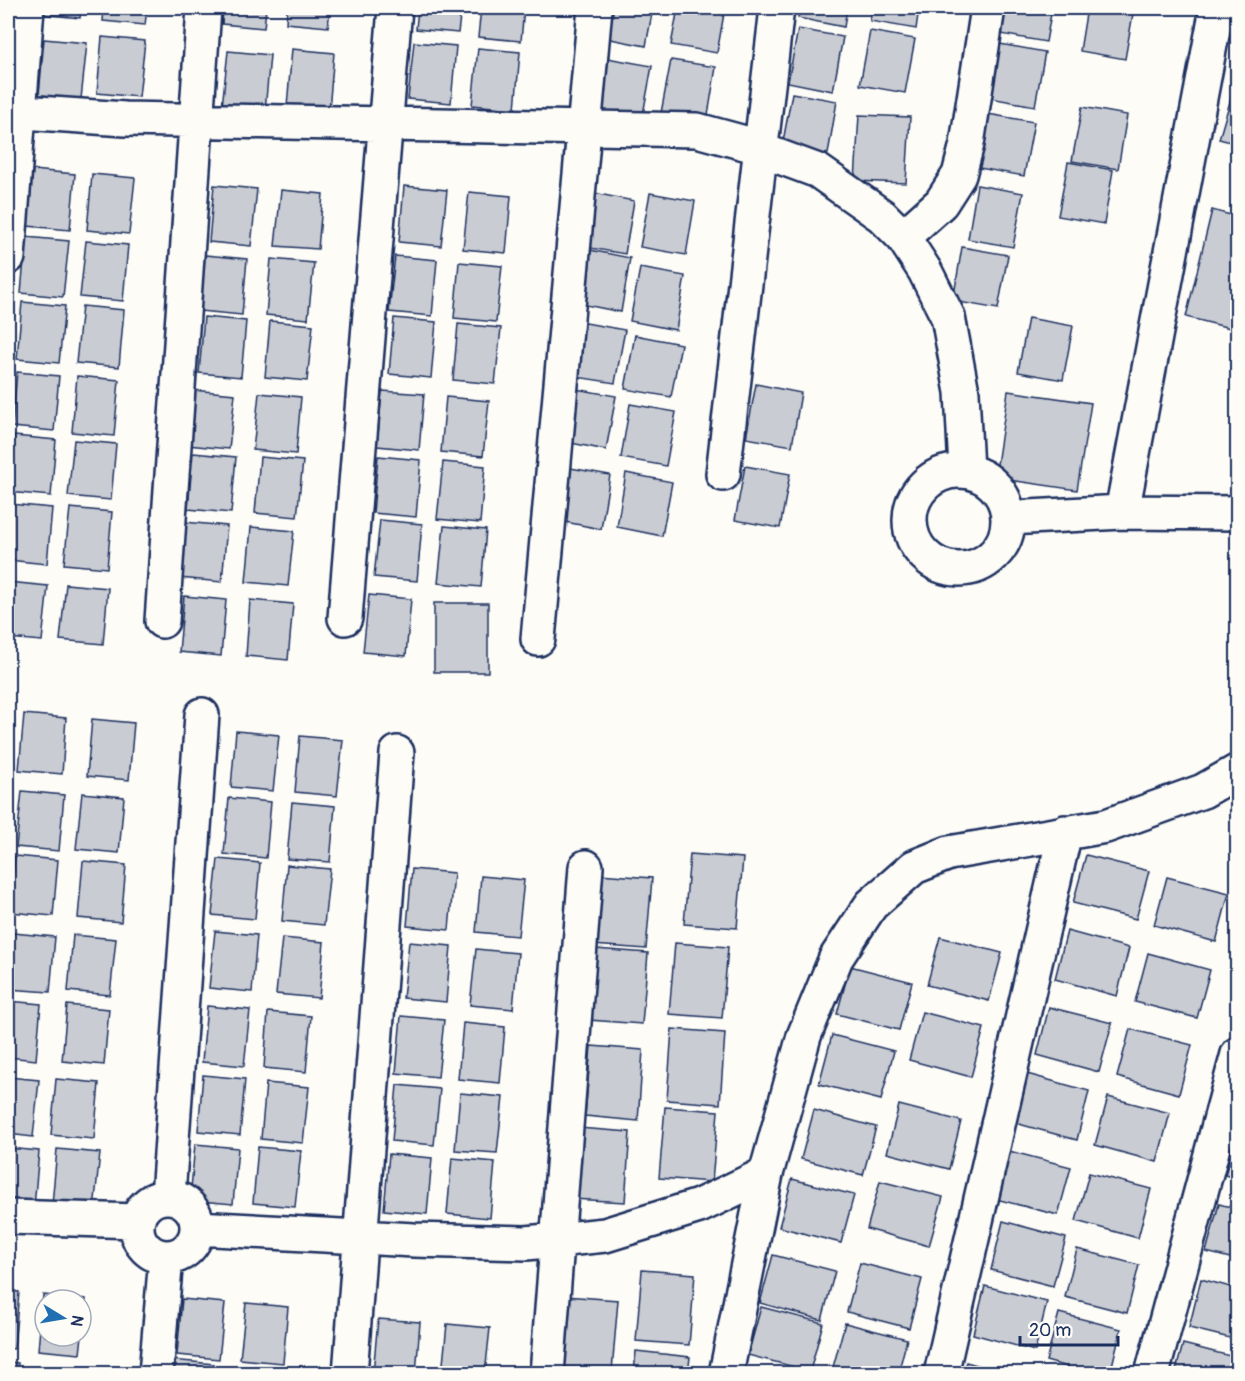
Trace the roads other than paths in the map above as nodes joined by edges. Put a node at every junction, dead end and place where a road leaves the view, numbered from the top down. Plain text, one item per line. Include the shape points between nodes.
1 (27, 8) edge
2 (204, 8) edge
3 (395, 8) edge
4 (595, 8) edge
5 (777, 8) edge
6 (988, 8) edge
7 (1217, 8) edge
8 (13, 112) edge
9 (196, 121) junction
10 (386, 125) junction
11 (584, 128) junction
12 (761, 150) junction
13 (903, 237) junction
14 (8, 257) edge
15 (966, 470) junction
16 (723, 474) dead end
17 (1122, 512) junction
18 (1238, 513) edge
19 (1009, 518) junction
20 (345, 618) dead end
21 (162, 621) dead end
22 (538, 639) dead end
23 (202, 716) dead end
24 (397, 753) dead end
25 (1238, 771) edge
26 (1065, 832) junction
27 (586, 867) dead end
28 (1238, 1054) edge
29 (766, 1174) junction
30 (168, 1196) junction
31 (8, 1218) edge
32 (137, 1221) junction
33 (197, 1227) junction
34 (360, 1237) junction
35 (557, 1240) junction
36 (166, 1257) junction
37 (156, 1374) edge
38 (350, 1374) edge
39 (547, 1374) edge
40 (726, 1374) edge
41 (941, 1374) edge
42 (1152, 1374) edge

1 - 8 street
2 - 9 street
3 - 10 street
4 - 11 street
5 - 12 street
6 - 13 street via 959,175 941,203
7 - 17 street
8 - 9 street
8 - 14 street
9 - 10 street
9 - 21 street
10 - 11 street
10 - 20 street
11 - 12 street via 697,130 752,144
11 - 22 street
12 - 13 street via 818,171 882,216
12 - 16 street
13 - 15 street via 948,317 962,392
15 - 19 street via 996,486
15 - 19 street via 933,477 920,489 912,504 910,522 920,550 946,568 976,567 1000,547
17 - 18 street
17 - 19 street
23 - 30 street
24 - 34 street
25 - 26 street via 1203,791 1106,826
26 - 29 street via 940,856 914,867 871,905 836,958 804,1036
26 - 41 street
27 - 35 street
28 - 42 street
29 - 35 street via 699,1206 605,1235
29 - 40 street
30 - 32 street via 154,1199 143,1208
30 - 33 street via 183,1201 193,1212
31 - 32 street
32 - 36 street via 143,1246
33 - 34 street
33 - 36 street via 192,1243 181,1253
34 - 35 street via 526,1243
34 - 38 street
35 - 39 street
36 - 37 street

